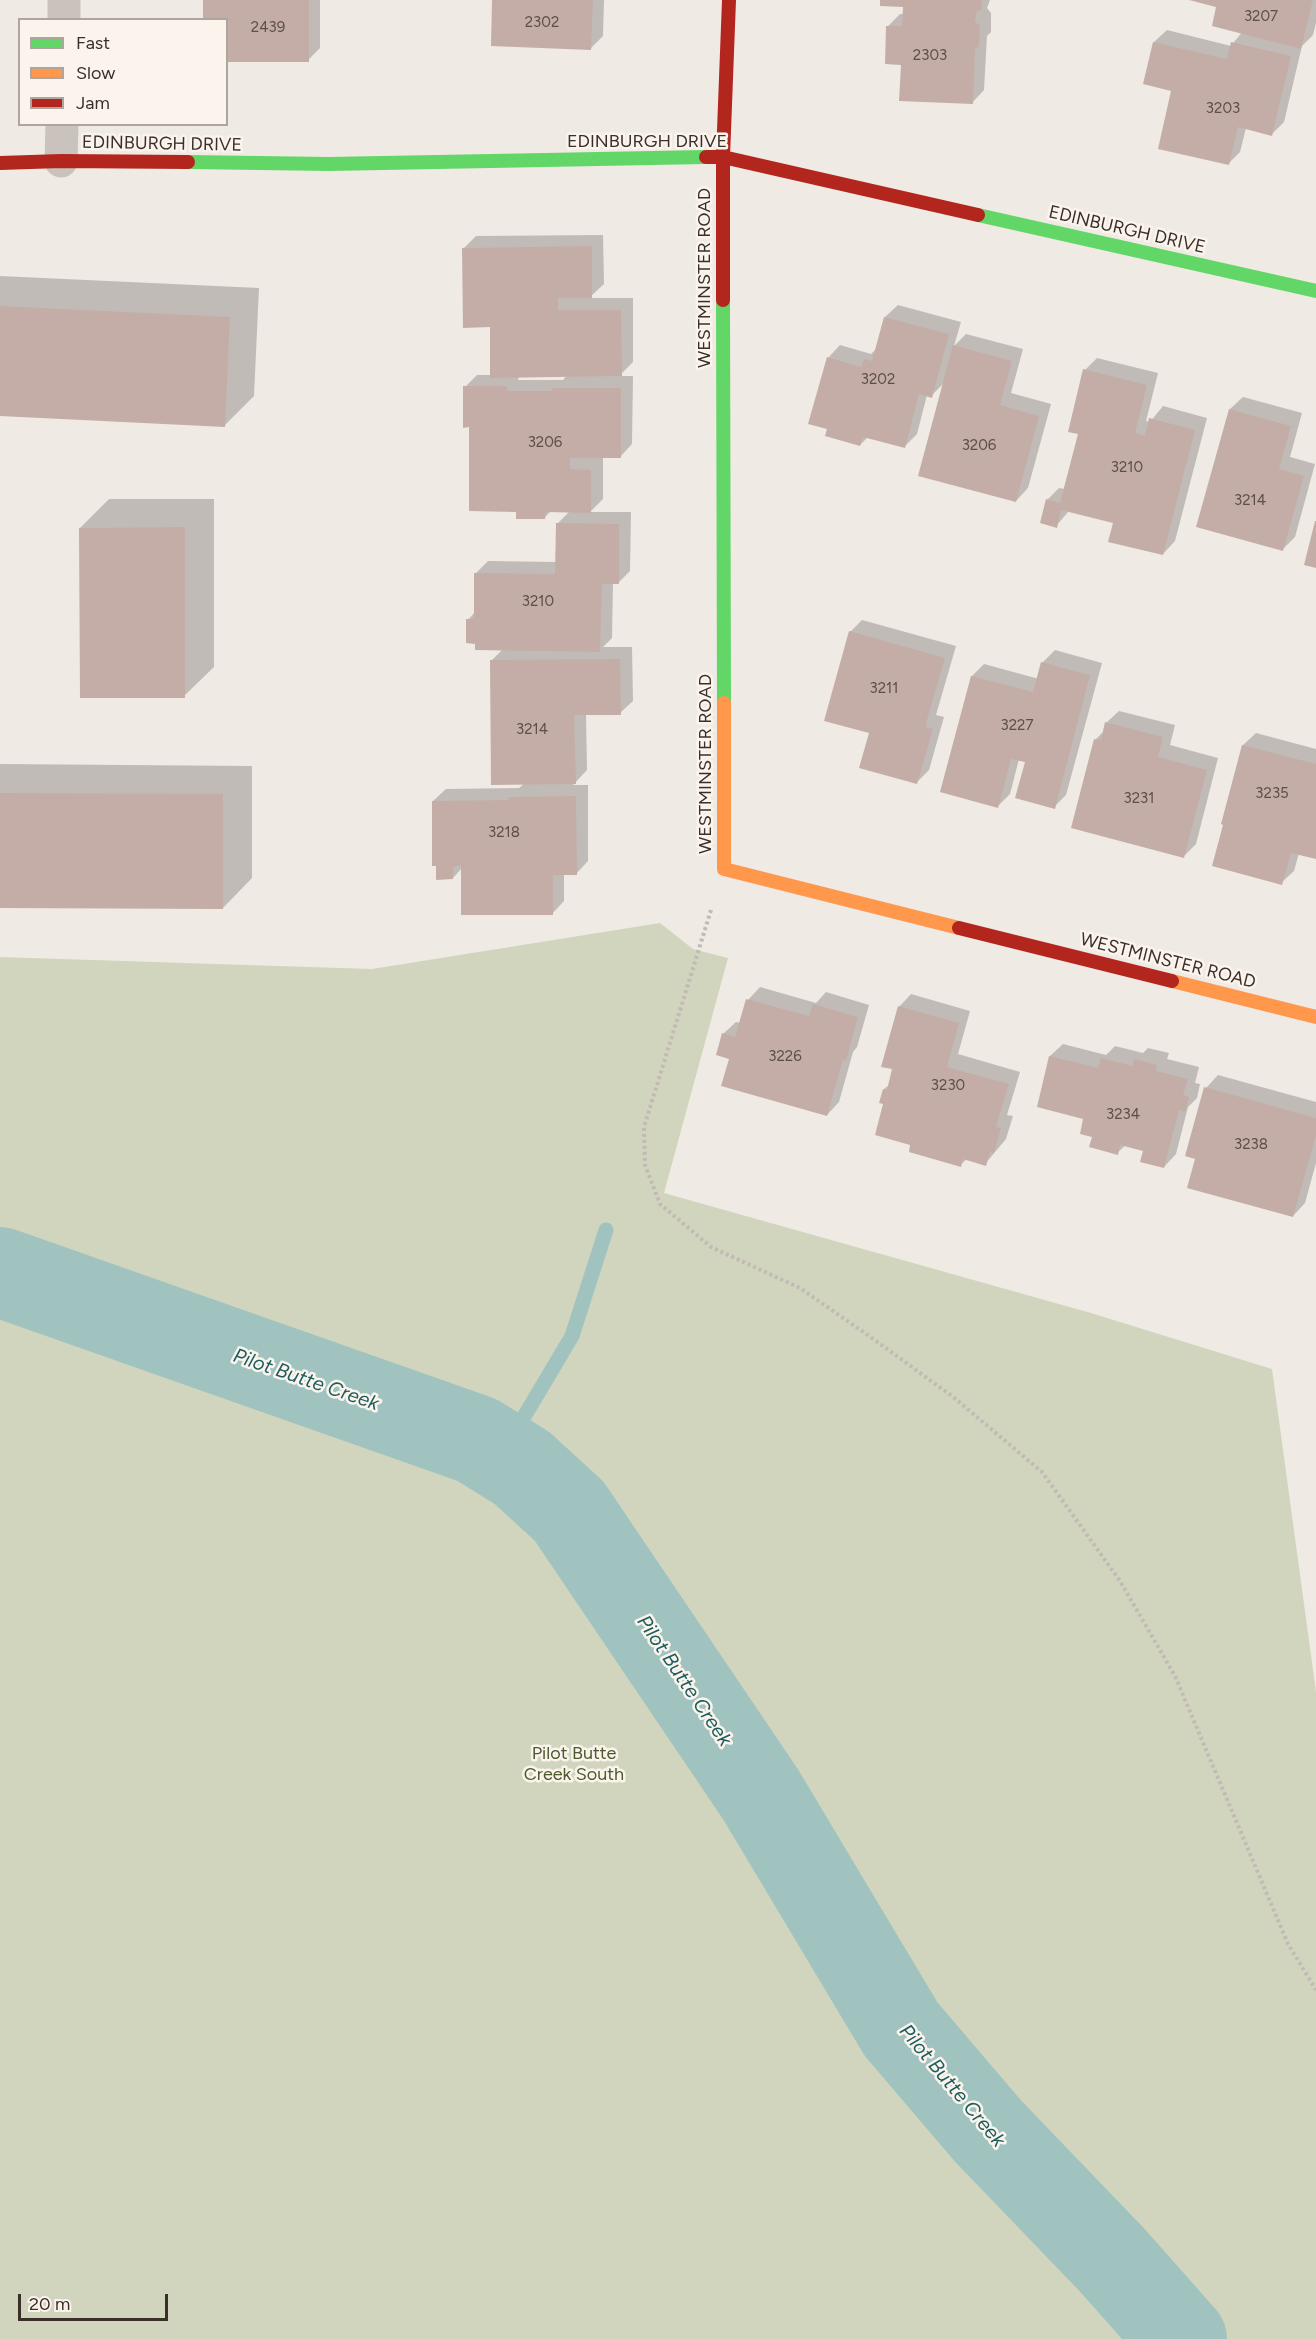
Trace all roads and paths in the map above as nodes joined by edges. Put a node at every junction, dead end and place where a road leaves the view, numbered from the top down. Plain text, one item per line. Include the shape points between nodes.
1 (64, 0) edge
2 (729, 0) edge
3 (64, 18) edge
4 (62, 126) edge
5 (723, 157) junction
6 (61, 161) junction
7 (0, 163) edge
8 (1316, 291) edge
9 (724, 869) junction
10 (1316, 1017) edge
11 (1316, 1990) edge

1 - 3 street
2 - 5 street, WESTMINSTER ROAD
4 - 6 street
5 - 6 street, EDINBURGH DRIVE via 329,164
5 - 8 street, EDINBURGH DRIVE
5 - 9 street, WESTMINSTER ROAD
6 - 7 street, EDINBURGH DRIVE
9 - 10 street, WESTMINSTER ROAD
9 - 11 path via 644,1127 645,1165 660,1204 711,1247 800,1288 859,1329 952,1396 1042,1472 1120,1581 1175,1676 1288,1944

